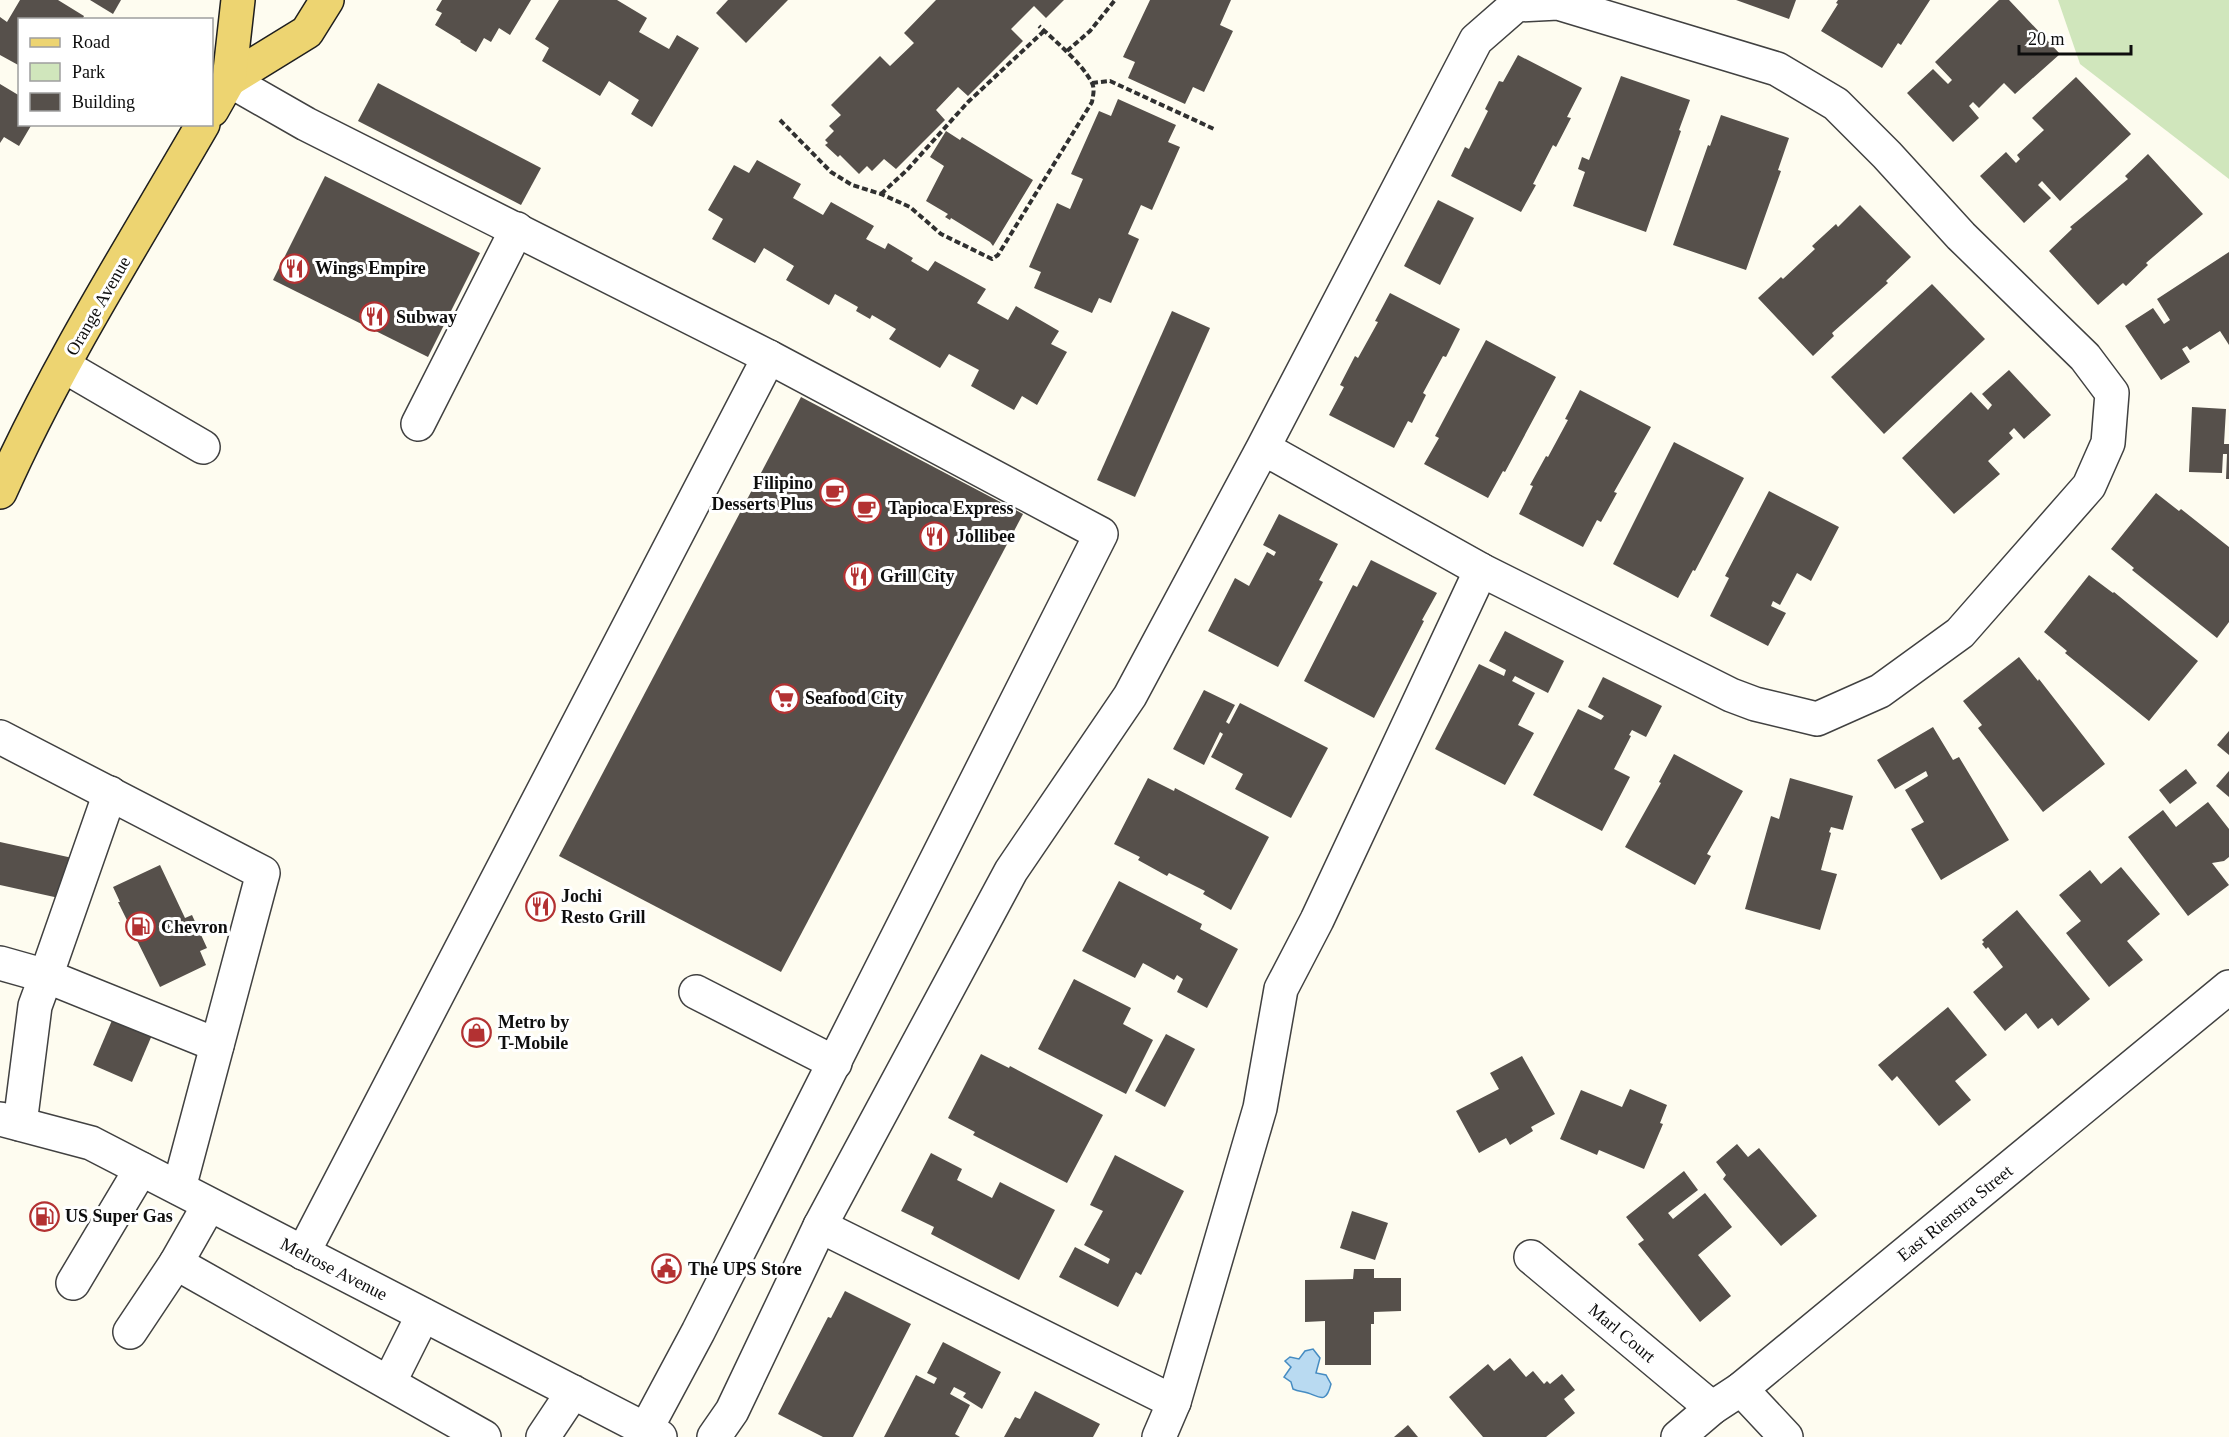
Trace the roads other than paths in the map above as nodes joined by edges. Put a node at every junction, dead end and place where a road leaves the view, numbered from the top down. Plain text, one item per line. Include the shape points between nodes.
1 (238, 0) edge
2 (327, 0) edge
3 (229, 80) junction
4 (213, 108) edge
5 (202, 126) edge
6 (517, 230) junction
7 (769, 357) junction
8 (64, 366) junction
9 (418, 424) dead end
10 (203, 447) dead end
11 (1263, 448) junction
12 (0, 492) edge
13 (1481, 570) junction
14 (0, 737) edge
15 (110, 793) junction
16 (0, 963) edge
17 (46, 976) junction
18 (2229, 987) edge
19 (696, 993) dead end
20 (217, 1045) junction
21 (835, 1063) junction
22 (5, 1120) edge
23 (141, 1169) junction
24 (179, 1188) junction
25 (209, 1204) junction
26 (820, 1226) junction
27 (303, 1253) junction
28 (1531, 1257) dead end
29 (176, 1263) junction
30 (73, 1283) dead end
31 (423, 1315) junction
32 (130, 1332) dead end
33 (389, 1383) junction
34 (1741, 1389) junction
35 (573, 1392) junction
36 (1174, 1402) junction
37 (1712, 1408) junction
38 (653, 1433) edge
39 (484, 1437) edge
40 (543, 1437) edge
41 (714, 1437) edge
42 (1159, 1437) edge
43 (1678, 1437) edge
44 (1786, 1437) edge

1 - 3 main road
2 - 3 main road via 308,32
3 - 4 main road
3 - 6 street via 306,124
5 - 8 main road, Orange Avenue
6 - 7 street
6 - 9 street
7 - 21 street via 1101,534
7 - 27 street
8 - 10 street
8 - 12 main road, Orange Avenue
11 - 13 street
11 - 13 street via 1476,40 1516,5 1558,3 1777,69 1836,104 1961,236 2085,357 2112,393 2108,443 2089,486 1960,633 1880,691 1817,719 1731,695
11 - 26 street via 1130,696 1011,871
13 - 36 street via 1281,990 1260,1107
14 - 15 street
15 - 17 street
15 - 20 street via 263,873
16 - 17 street
17 - 20 street
17 - 22 street
18 - 34 street, East Rienstra Street
19 - 21 street
20 - 24 street
21 - 38 street via 698,1332
22 - 23 street, Melrose Avenue via 91,1143
23 - 24 street, Melrose Avenue
23 - 30 street
24 - 25 street, Melrose Avenue
25 - 27 street, Melrose Avenue
25 - 29 street
26 - 36 street
26 - 41 street via 732,1411
27 - 31 street, Melrose Avenue
28 - 37 street, Marl Court
29 - 32 street
29 - 33 street
31 - 33 street
31 - 35 street, Melrose Avenue
33 - 39 street
34 - 37 street, East Rienstra Street
34 - 44 street
35 - 38 street, Melrose Avenue
35 - 40 street
36 - 42 street
37 - 43 street, East Rienstra Street

